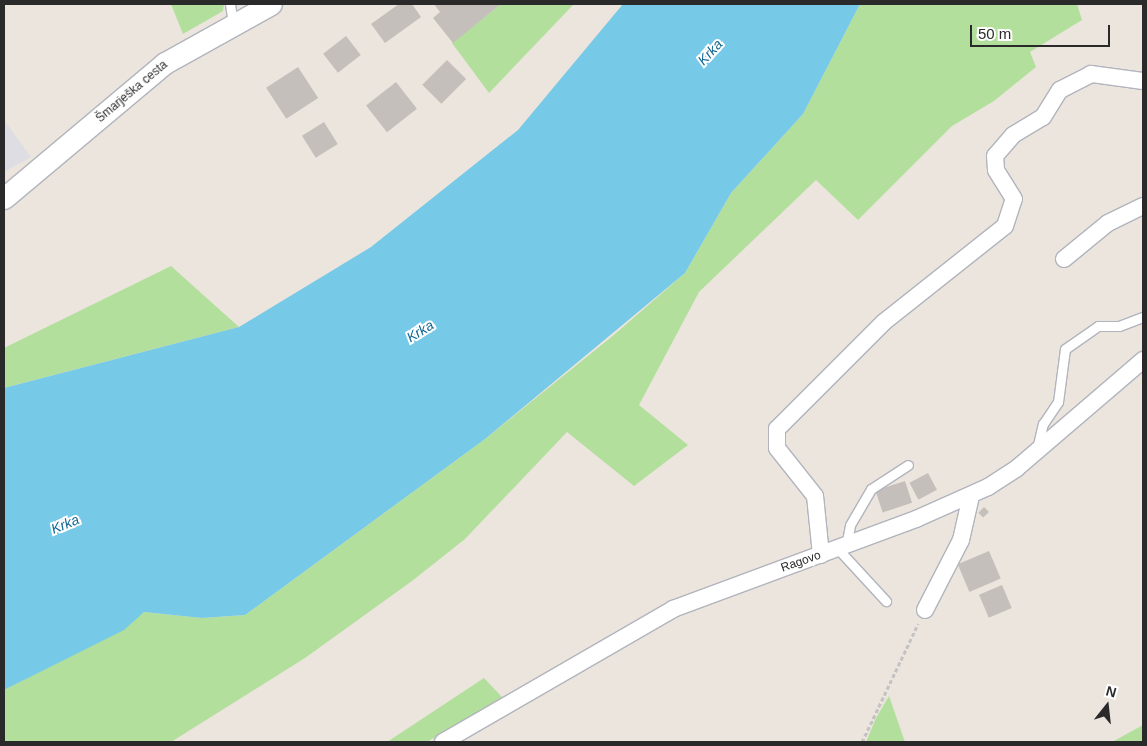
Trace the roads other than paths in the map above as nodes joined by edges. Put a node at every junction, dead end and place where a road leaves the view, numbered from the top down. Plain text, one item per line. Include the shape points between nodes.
1 (272, 4) edge
2 (232, 13) edge
3 (1143, 81) edge
4 (4, 198) edge
5 (1143, 206) edge
6 (1064, 259) dead end
7 (1143, 317) edge
8 (1143, 360) edge
9 (1036, 451) junction
10 (908, 465) dead end
11 (971, 496) junction
12 (842, 548) junction
13 (821, 556) junction
14 (886, 601) dead end
15 (925, 610) road end
16 (444, 742) edge

1 - 2 street, Šmarješka cesta
2 - 4 street, Šmarješka cesta via 165,63
3 - 13 street via 1091,74 1060,90 1043,117 1012,135 996,156 996,170 1014,199 1005,226 884,322 776,429 777,448 815,496
5 - 6 street via 1108,223
7 - 9 lane via 1119,326 1098,326 1065,349 1058,402 1043,424
8 - 9 street, Ragovo
9 - 11 street, Ragovo
10 - 12 lane via 871,489 850,525
11 - 12 street, Ragovo
11 - 15 street via 961,540
12 - 13 street, Ragovo
12 - 14 lane
13 - 16 street, Ragovo via 673,609

